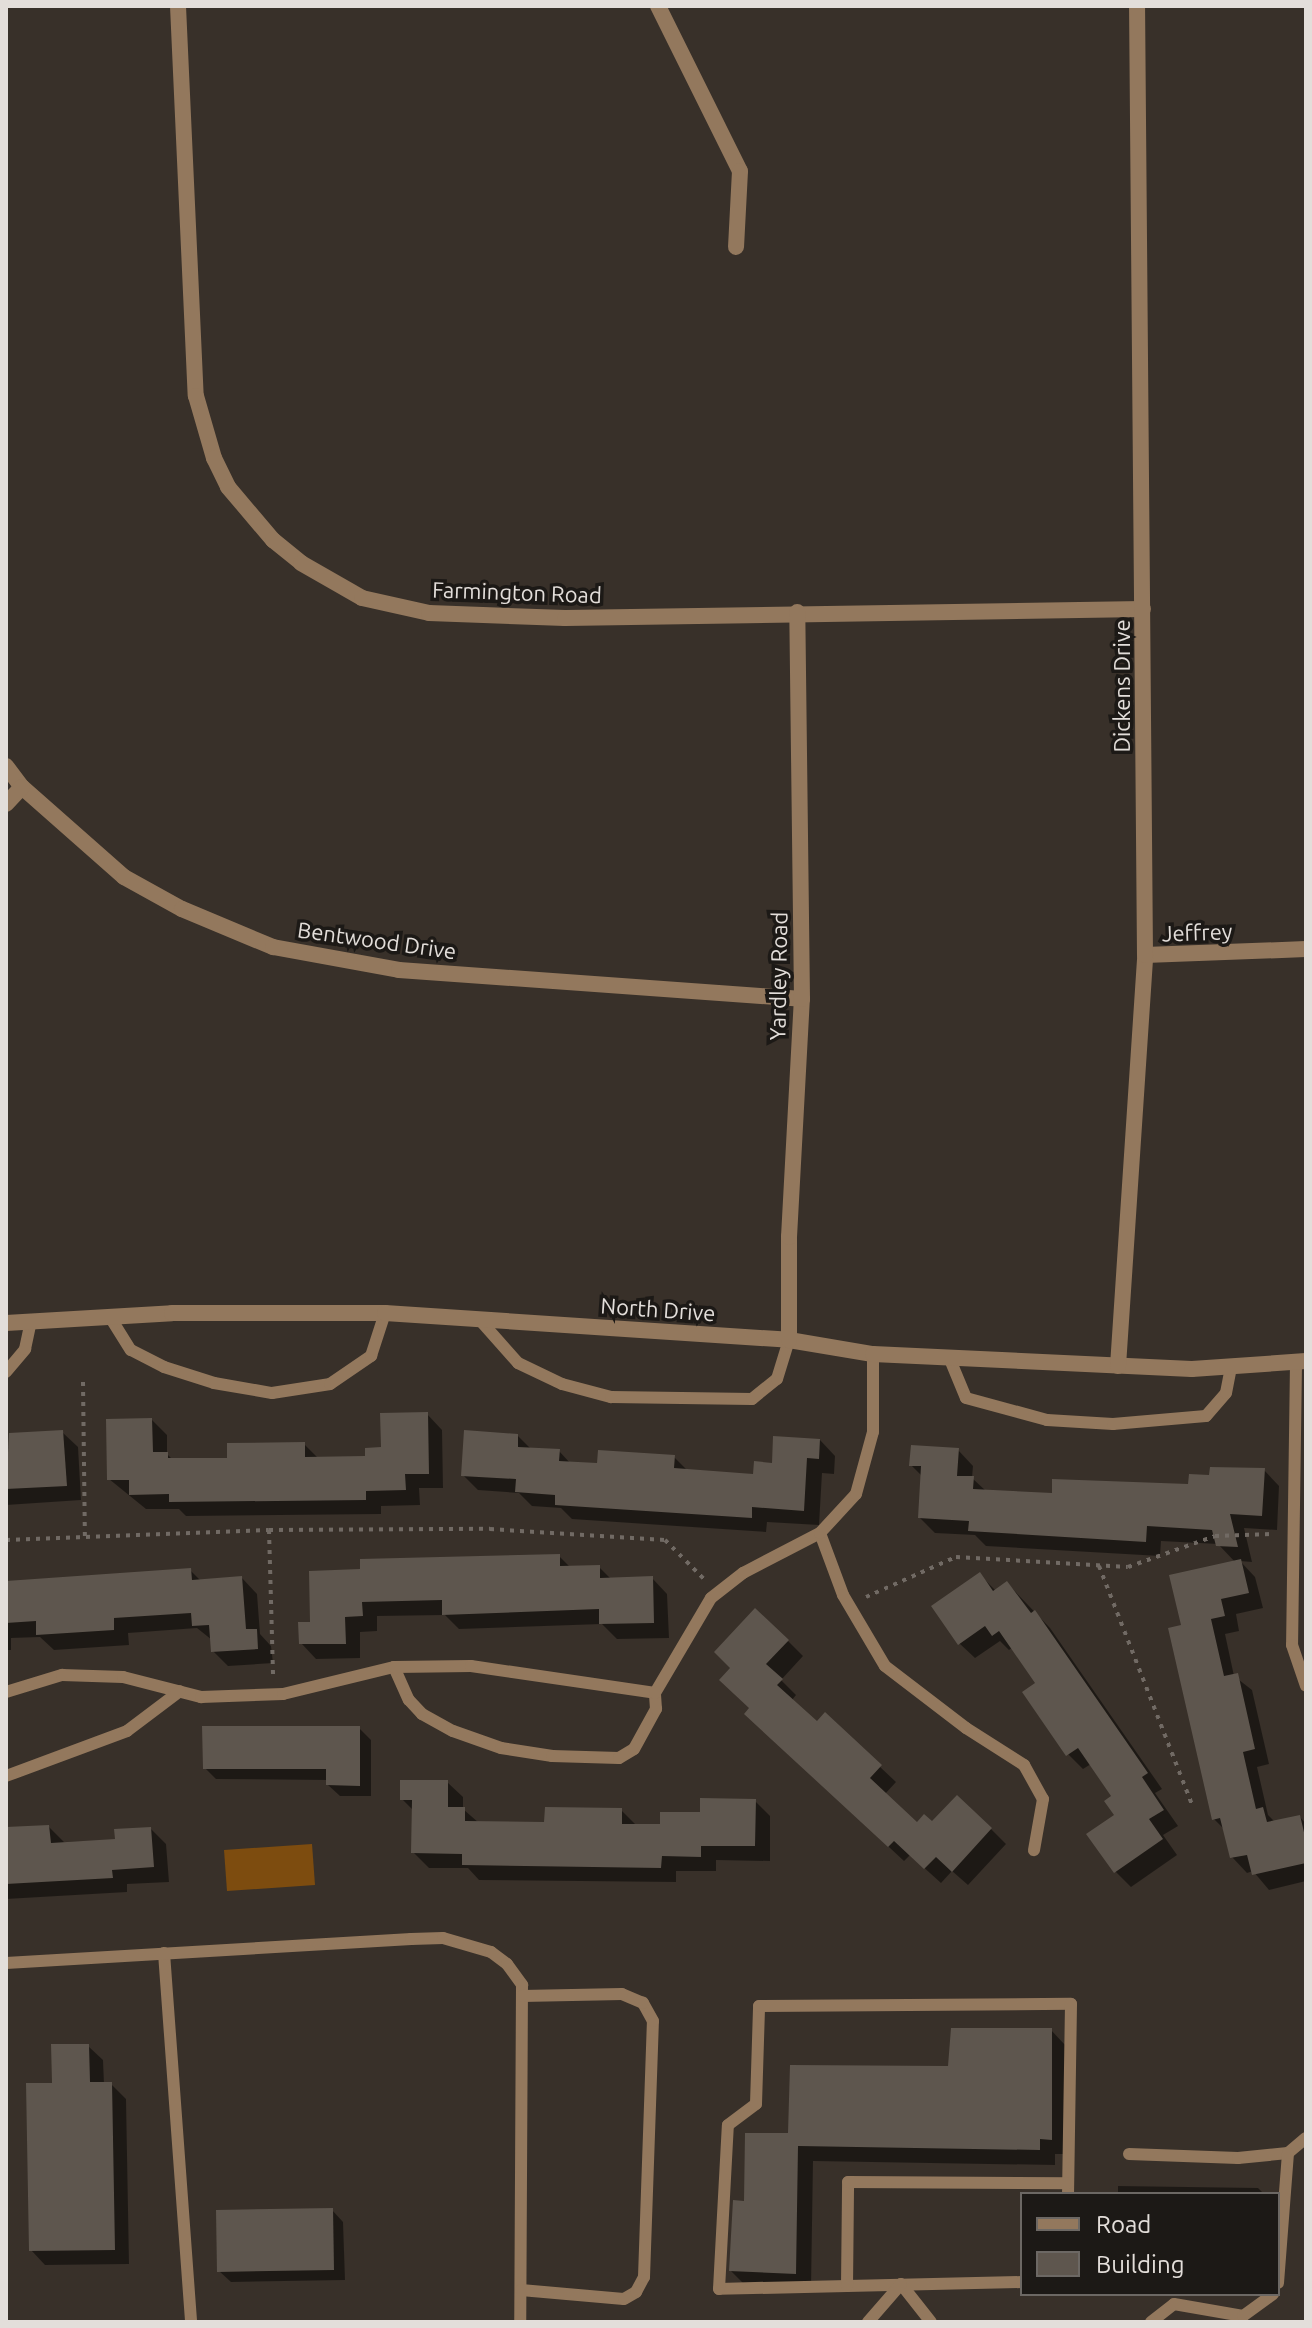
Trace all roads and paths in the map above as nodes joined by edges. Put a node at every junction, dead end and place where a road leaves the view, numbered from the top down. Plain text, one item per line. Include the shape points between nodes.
1 (178, 6) edge
2 (658, 6) edge
3 (1137, 6) edge
4 (736, 247) dead end
5 (1143, 609) junction
6 (797, 612) junction
7 (6, 766) edge
8 (22, 787) junction
9 (6, 804) edge
10 (1306, 949) edge
11 (1145, 955) junction
12 (802, 999) junction
13 (385, 1313) junction
14 (110, 1317) junction
15 (479, 1319) junction
16 (31, 1321) junction
17 (6, 1323) edge
18 (789, 1340) junction
19 (873, 1354) junction
20 (949, 1357) junction
21 (1301, 1362) edge
22 (1118, 1366) junction
23 (1231, 1367) junction
24 (6, 1372) edge
25 (83, 1382) dead end
26 (269, 1530) junction
27 (820, 1533) junction
28 (1293, 1534) junction
29 (85, 1537) junction
30 (6, 1540) edge
31 (1099, 1566) junction
32 (718, 1593) junction
33 (849, 1605) junction
34 (394, 1667) junction
35 (1306, 1686) edge
36 (180, 1691) junction
37 (6, 1692) edge
38 (655, 1693) junction
39 (274, 1695) junction
40 (6, 1776) edge
41 (1192, 1804) dead end
42 (1034, 1850) dead end
43 (164, 1953) junction
44 (6, 1963) edge
45 (522, 1996) junction
46 (1306, 2138) edge
47 (1288, 2153) junction
48 (1129, 2154) dead end
49 (1068, 2189) edge
50 (1280, 2257) edge
51 (1020, 2282) edge
52 (901, 2284) junction
53 (847, 2286) junction
54 (521, 2290) junction
55 (1271, 2296) edge
56 (1245, 2319) edge
57 (1152, 2321) edge
58 (191, 2322) edge
59 (520, 2322) edge
60 (868, 2322) edge
61 (931, 2322) edge

1 - 6 street, Farmington Road via 196,396 228,487 273,540 362,598 429,613 565,618
2 - 4 street via 740,171
3 - 5 street, Dickens Drive
5 - 6 street, Farmington Road
5 - 11 street, Dickens Drive
6 - 12 street, Yardley Road
7 - 8 street, Bentwood Drive
8 - 9 street
8 - 12 street, Bentwood Drive via 124,877 182,909 273,947 399,970
10 - 11 street, Jeffrey
11 - 22 street, Dickens Drive
12 - 18 street, Yardley Road
13 - 14 street, North Drive
13 - 14 lane via 371,1356 330,1384 272,1393 164,1367 131,1350
13 - 15 street, North Drive
14 - 16 street, North Drive
15 - 18 street, North Drive
15 - 18 lane via 518,1363 562,1384 611,1397 752,1399 777,1379
16 - 17 street, North Drive
16 - 24 lane via 25,1349
18 - 19 street, North Drive
19 - 20 street, North Drive
19 - 27 lane via 873,1432 856,1494
20 - 22 street, North Drive
20 - 23 lane via 966,1398 1047,1420 1113,1424 1206,1416 1226,1393
21 - 23 street, North Drive
21 - 28 lane
22 - 23 street, North Drive
25 - 29 path
26 - 29 path
26 - 32 path via 490,1529 665,1540
26 - 39 path
27 - 32 lane via 743,1573
27 - 33 lane
28 - 31 path via 1215,1536 1128,1567
28 - 35 lane via 1292,1645
29 - 30 path
31 - 33 path via 956,1557
31 - 41 path
32 - 38 lane
33 - 42 lane via 885,1666 1024,1765 1043,1799
34 - 38 lane via 471,1666
34 - 38 lane via 416,1707 453,1731 501,1748 552,1756 619,1758 634,1749 656,1709
34 - 39 lane
36 - 37 lane via 123,1677 62,1675
36 - 39 lane via 201,1697
36 - 40 lane via 127,1731
43 - 44 lane
43 - 45 lane via 443,1938 491,1952 522,1985
43 - 58 lane
45 - 54 lane
45 - 54 lane via 622,1994 643,2003 653,2021 644,2277 636,2292 624,2299
46 - 47 lane
47 - 48 lane via 1238,2158
47 - 50 lane
49 - 53 lane via 848,2182
49 - 53 lane via 1071,2004 759,2006 756,2104 728,2125 719,2289
51 - 52 lane
52 - 53 lane
52 - 60 lane
52 - 61 lane
54 - 59 lane
55 - 56 lane
56 - 57 lane via 1174,2304

